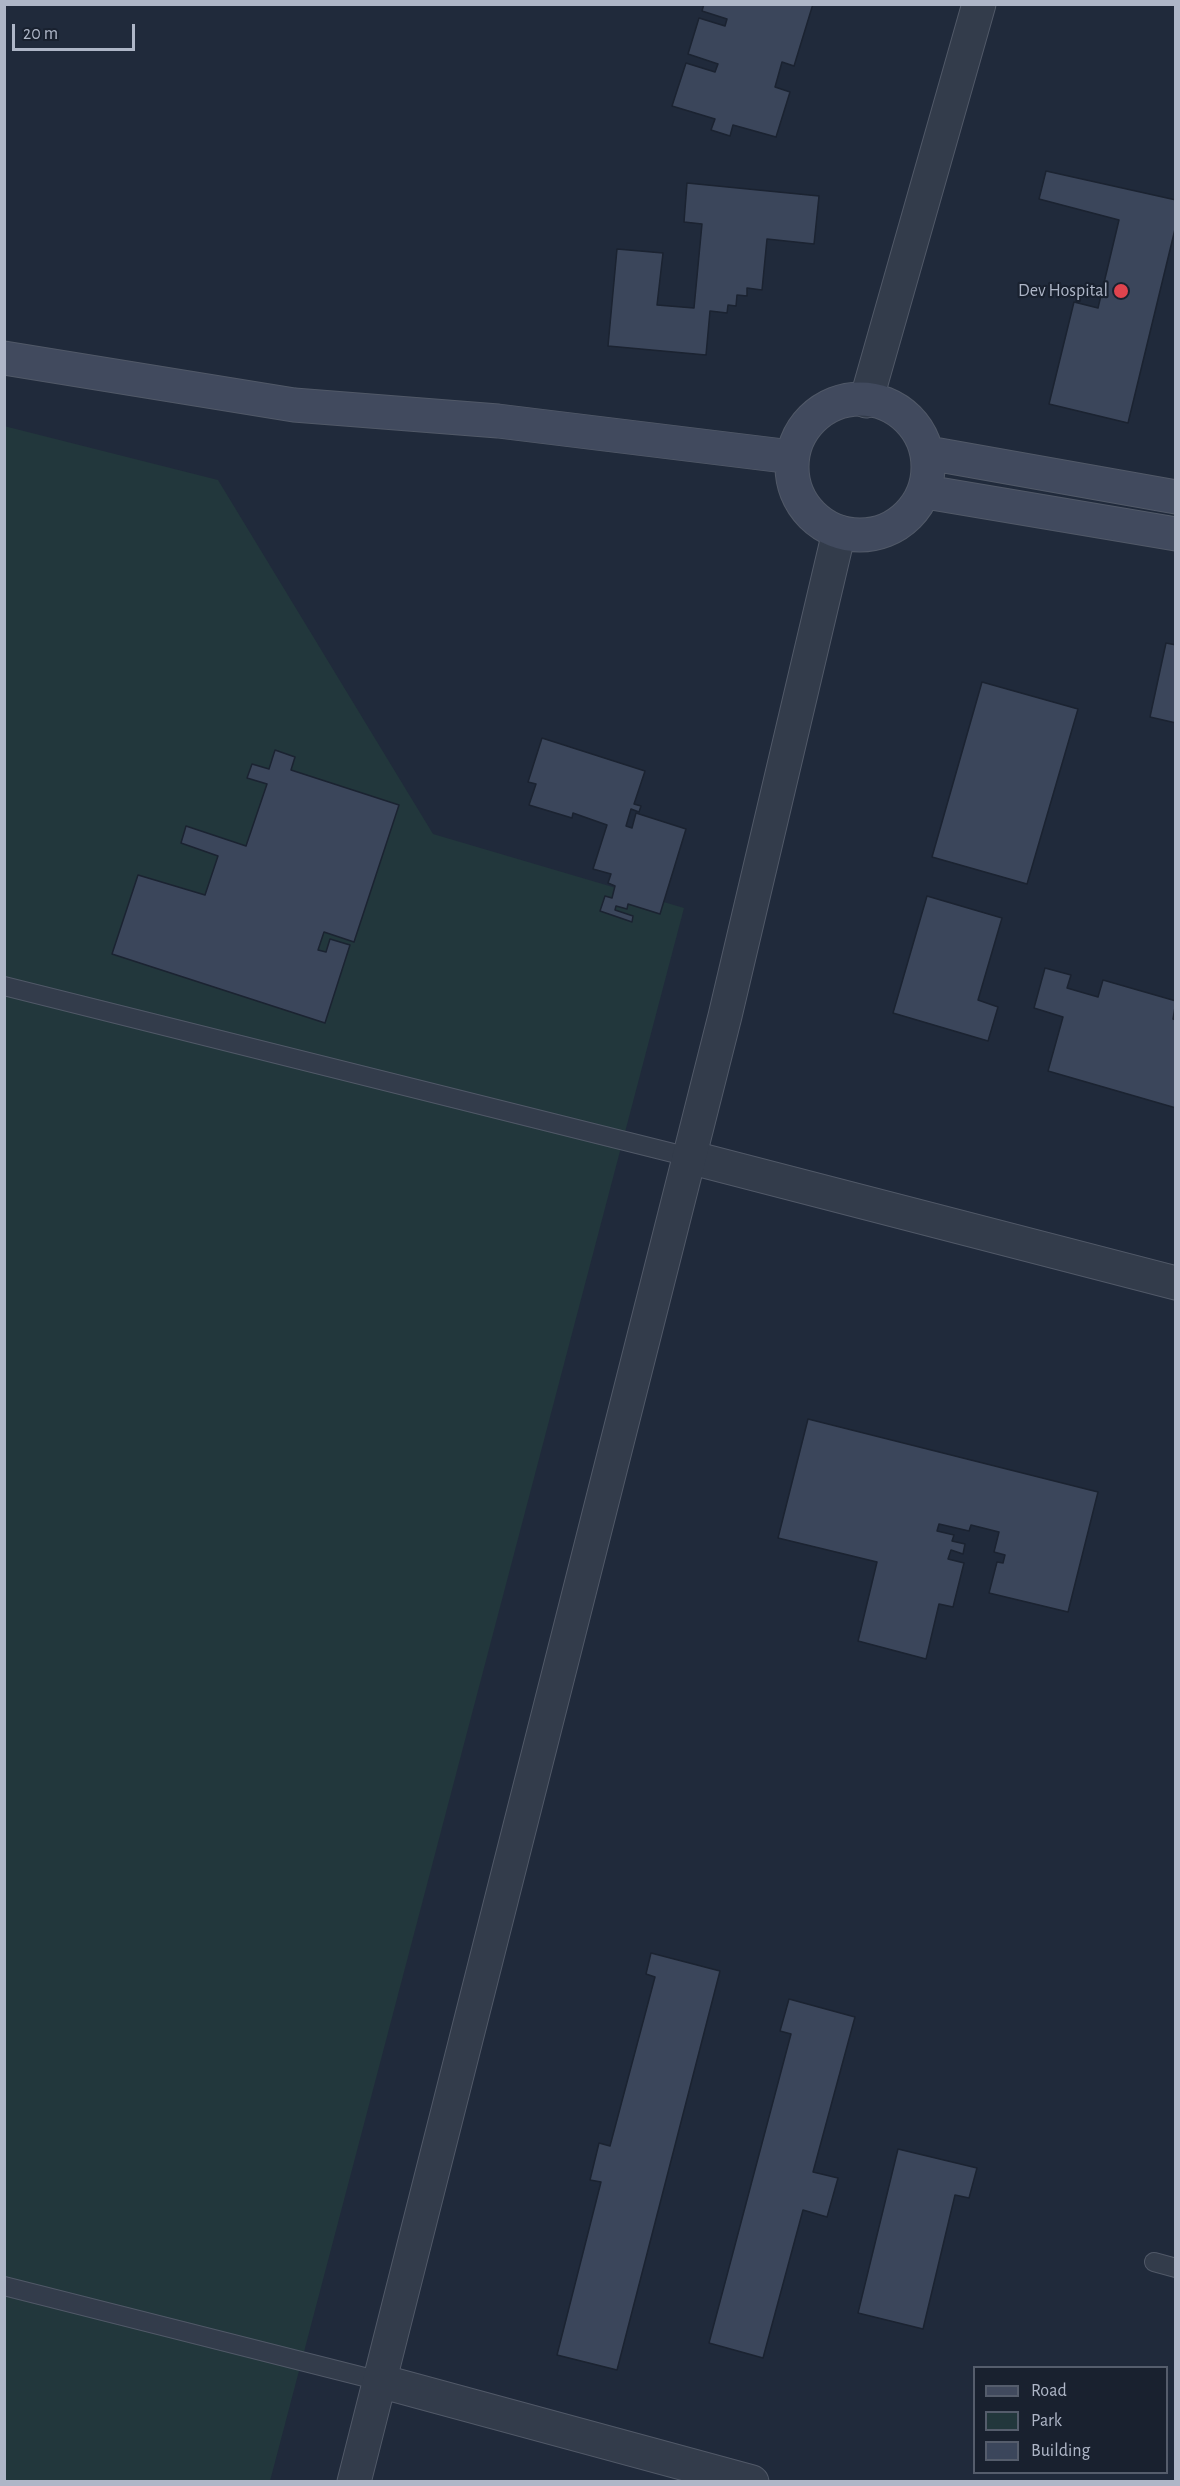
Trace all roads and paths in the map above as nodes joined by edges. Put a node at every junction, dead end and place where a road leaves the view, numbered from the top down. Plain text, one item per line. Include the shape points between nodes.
1 (979, 4) edge
2 (4, 358) edge
3 (867, 400) junction
4 (928, 453) junction
5 (792, 457) junction
6 (926, 492) junction
7 (1176, 497) edge
8 (839, 532) junction
9 (1176, 534) edge
10 (4, 986) edge
11 (689, 1157) junction
12 (1176, 1283) edge
13 (1154, 2262) dead end
14 (1176, 2268) edge
15 (4, 2286) edge
16 (380, 2381) junction
17 (354, 2481) edge
18 (752, 2481) edge

1 - 3 street
2 - 5 main road via 294,405 498,421
3 - 4 main road via 882,402 903,414 919,432
3 - 5 main road via 835,403 814,416 800,435
4 - 6 main road
4 - 7 main road
5 - 8 main road via 793,481 802,502 818,520
6 - 8 main road via 906,518 886,531 863,536
6 - 9 main road
8 - 11 street
10 - 11 lane
11 - 12 street
11 - 16 street
13 - 14 lane
15 - 16 lane
16 - 17 street
16 - 18 street

